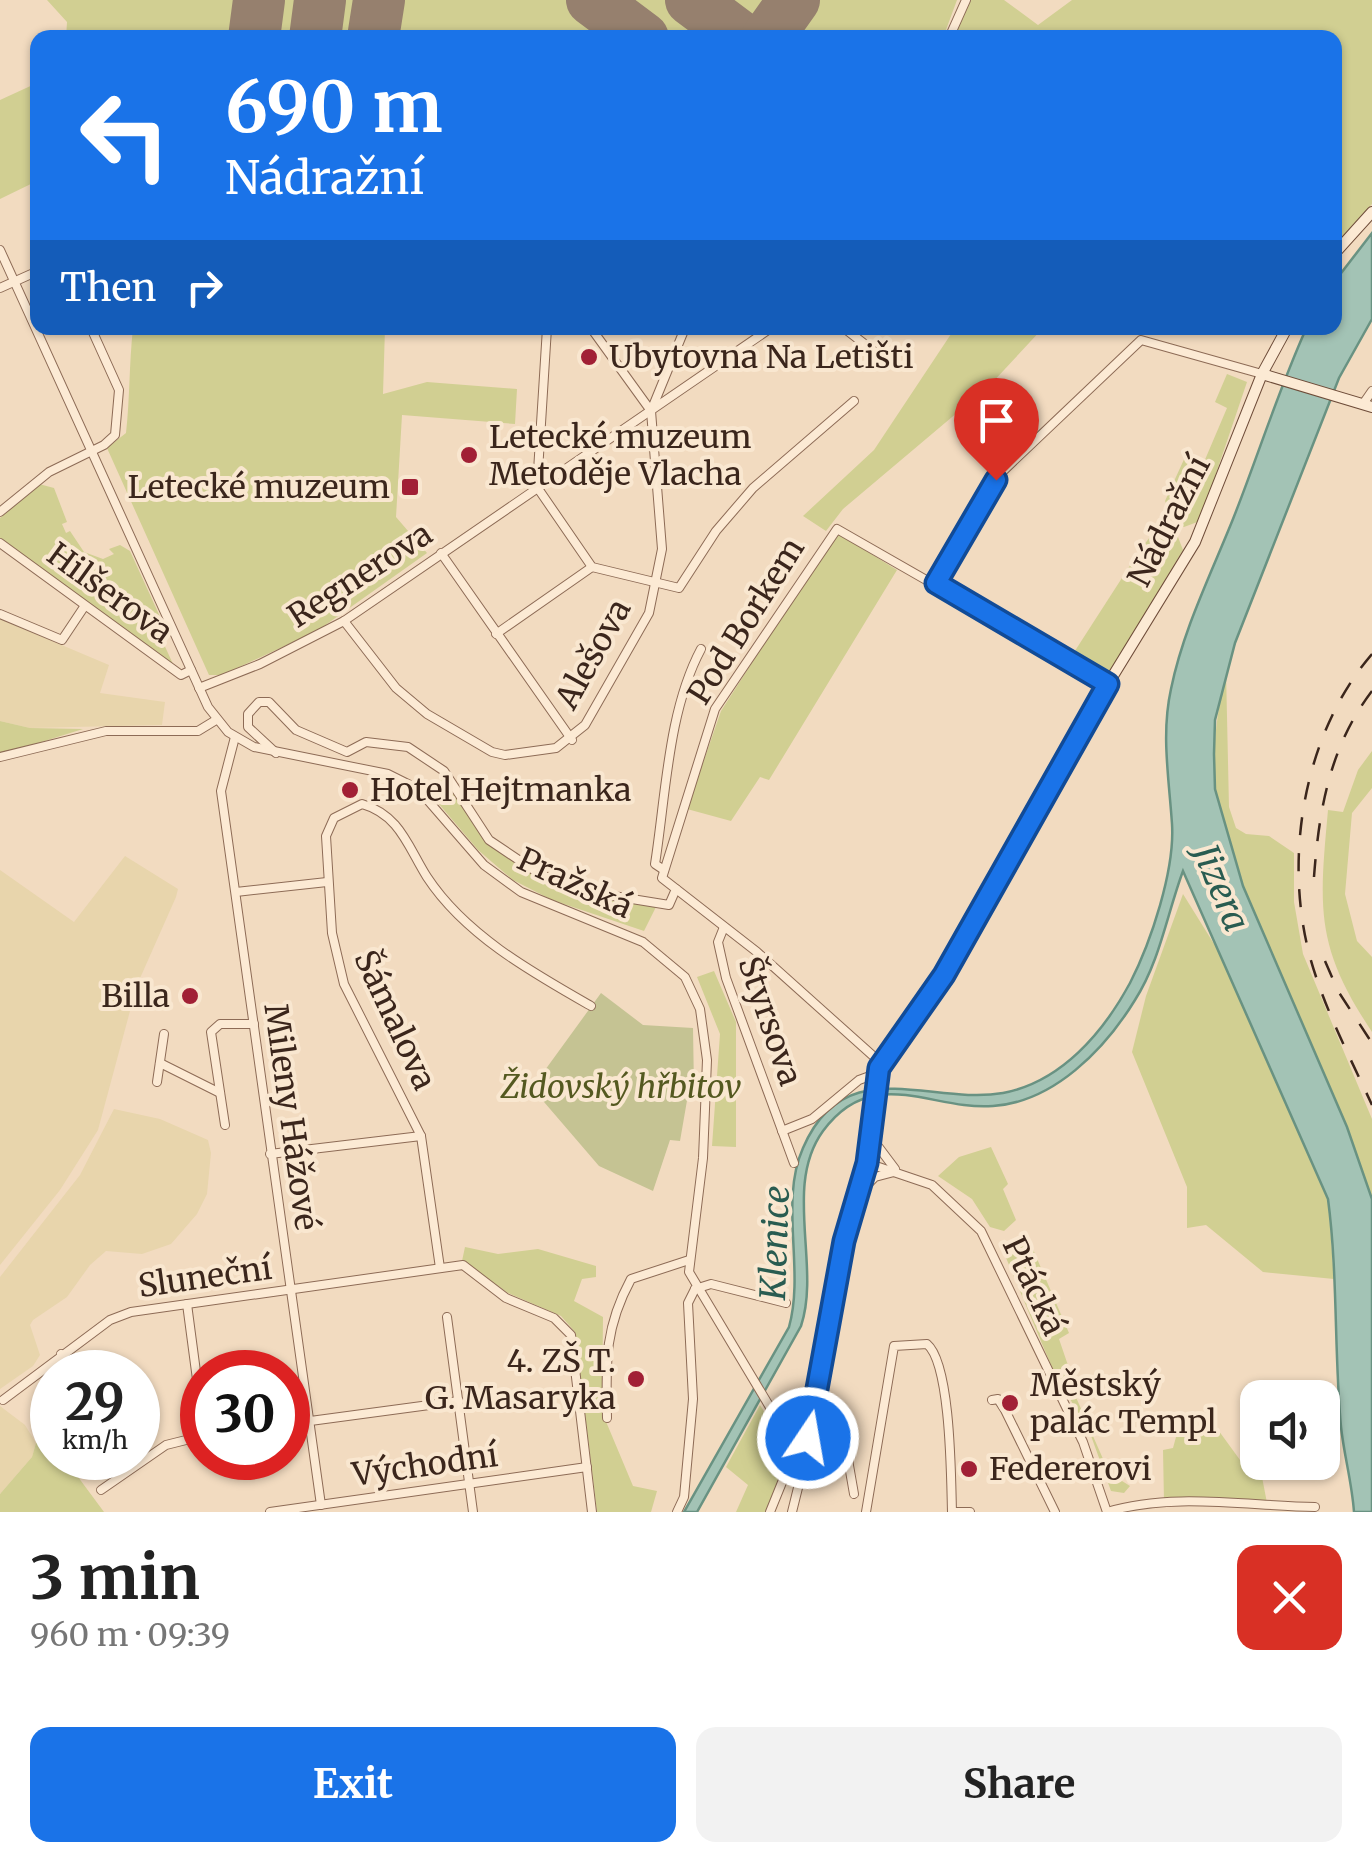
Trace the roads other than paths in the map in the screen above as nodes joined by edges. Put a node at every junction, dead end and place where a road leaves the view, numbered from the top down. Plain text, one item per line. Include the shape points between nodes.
1 (966, 0) edge
2 (953, 30) edge
3 (1372, 212) edge
4 (1342, 245) edge
5 (0, 250) edge
6 (30, 274) edge
7 (14, 281) junction
8 (0, 288) edge
9 (30, 317) edge
10 (38, 335) edge
11 (95, 335) edge
12 (547, 335) edge
13 (596, 335) edge
14 (682, 335) edge
15 (761, 335) edge
16 (853, 335) edge
17 (1282, 335) edge
18 (880, 356) dead end
19 (1262, 374) junction
20 (1372, 392) edge
21 (854, 401) dead end
22 (1368, 405) edge
23 (650, 411) junction
24 (89, 448) junction
25 (537, 487) junction
26 (0, 512) edge
27 (0, 543) edge
28 (441, 553) junction
29 (592, 567) junction
30 (656, 581) junction
31 (936, 583) junction
32 (84, 607) junction
33 (0, 614) edge
34 (344, 621) junction
35 (496, 634) junction
36 (701, 649) dead end
37 (191, 670) junction
38 (1108, 684) junction
39 (199, 688) junction
40 (216, 720) junction
41 (235, 737) junction
42 (572, 740) junction
43 (276, 753) junction
44 (0, 757) edge
45 (663, 874) junction
46 (327, 882) junction
47 (676, 890) junction
48 (236, 892) junction
49 (724, 928) junction
50 (591, 1006) dead end
51 (254, 1024) junction
52 (164, 1034) dead end
53 (160, 1063) junction
54 (879, 1074) junction
55 (158, 1082) dead end
56 (220, 1093) junction
57 (225, 1125) dead end
58 (782, 1131) junction
59 (421, 1136) junction
60 (872, 1136) junction
61 (270, 1154) junction
62 (794, 1162) dead end
63 (867, 1163) junction
64 (898, 1172) junction
65 (860, 1194) junction
66 (689, 1260) junction
67 (440, 1268) junction
68 (696, 1289) junction
69 (289, 1290) junction
70 (786, 1303) dead end
71 (187, 1304) junction
72 (447, 1318) dead end
73 (66, 1350) edge
74 (193, 1350) edge
75 (297, 1350) edge
76 (30, 1378) edge
77 (3, 1400) dead end
78 (992, 1400) dead end
79 (458, 1401) junction
80 (767, 1402) junction
81 (816, 1406) junction
82 (607, 1418) dead end
83 (310, 1421) edge
84 (797, 1425) junction
85 (843, 1431) dead end
86 (808, 1438) junction
87 (790, 1441) junction
88 (310, 1444) edge
89 (587, 1467) junction
90 (799, 1470) junction
91 (114, 1480) edge
92 (469, 1483) junction
93 (102, 1490) dead end
94 (854, 1494) dead end
95 (321, 1505) junction
96 (1315, 1507) dead end
97 (283, 1511) edge
98 (270, 1512) edge
99 (473, 1512) edge
100 (592, 1512) edge
101 (678, 1512) edge
102 (770, 1512) edge
103 (792, 1512) edge
104 (866, 1512) edge
105 (952, 1512) edge
106 (970, 1512) edge
107 (1055, 1512) edge
108 (1107, 1512) edge

1 - 2 street
3 - 4 street
5 - 7 street, Pražská
6 - 7 street
7 - 8 street
7 - 9 street, Pražská
10 - 24 street, Pražská
11 - 24 street via 121,401 116,435
12 - 25 street
13 - 23 street, Alešova
14 - 23 street
15 - 23 street, Regnerova
16 - 18 street
17 - 19 street, Nádražní
19 - 22 street
19 - 31 street via 1141,340 1002,472
19 - 38 street, Nádražní via 1205,522
20 - 22 street
21 - 30 street via 753,488 679,588
23 - 25 street, Regnerova
23 - 30 street, Alešova via 661,504
24 - 26 street
24 - 37 street, Pražská
25 - 28 street, Regnerova
25 - 29 street
27 - 32 street, Hilšerova
28 - 34 street, Regnerova
28 - 35 street
29 - 30 street
29 - 35 street
30 - 42 street, Alešova via 634,646
31 - 38 street
31 - 45 street, Pod Borkem via 844,530 830,533 716,708
32 - 33 street via 62,640
32 - 37 street, Hilšerova via 181,675
34 - 39 street, Regnerova
34 - 42 street, Alešova via 396,688 492,752 506,756
35 - 42 street
36 - 45 street via 688,673 660,832 655,864
37 - 39 street, Pražská
38 - 54 street, Nádražní via 944,975
39 - 40 street, Pražská
40 - 41 street, Pražská
40 - 44 street via 198,731 106,731
41 - 43 street, Pražská
41 - 48 street, Mileny Hážové via 221,791
43 - 47 street via 248,727 248,714 259,702 269,702 296,730 347,752 366,742 408,747 444,771 489,840 541,875 601,894 668,904
43 - 66 street, Pražská via 388,774 418,789 484,865 521,892 644,942 684,977 700,1010 707,1060
45 - 47 street, Štyrsova
46 - 48 street
46 - 50 street, Šámalova via 326,836 334,818 370,806 406,835 428,878 480,932 525,969
46 - 59 street, Šámalova via 344,984
47 - 49 street, Štyrsova
48 - 51 street, Mileny Hážové
49 - 54 street, Štyrsova
49 - 58 street, Štyrsova via 718,942 726,978
51 - 56 street via 220,1024 211,1032
51 - 61 street, Mileny Hážové
52 - 53 street
53 - 55 street
53 - 56 street
54 - 58 street, Štyrsova
54 - 60 street
56 - 57 street
58 - 62 street, Štyrsova
59 - 61 street
59 - 67 street, Šámalova
60 - 63 street
60 - 64 street, Ptácká
61 - 69 street, Mileny Hážové
63 - 64 street, Ptácká
63 - 65 street
64 - 65 street via 875,1177
64 - 108 street, Ptácká via 932,1184 981,1231 1083,1442
65 - 81 street via 844,1241
66 - 68 street, Pražská
66 - 82 street via 630,1279 605,1340
67 - 69 street, Sluneční
67 - 89 street via 463,1266 506,1298 554,1318 570,1335
68 - 70 street via 711,1284
68 - 80 street, Pražská
68 - 101 street via 688,1303 693,1399
69 - 71 street, Sluneční
69 - 75 street, Mileny Hážové
71 - 73 street, Sluneční via 131,1312
71 - 74 street
72 - 79 street
76 - 77 street, Sluneční
78 - 107 street via 1006,1410
79 - 83 street
79 - 92 street
80 - 84 street, Pražská
80 - 87 street, Pražská
81 - 84 street
81 - 86 street
84 - 86 street, Pražská
84 - 87 street
85 - 94 street
86 - 87 street
86 - 90 street
87 - 90 street, Pražská
88 - 95 street, Mileny Hážové
89 - 92 street, Východní
89 - 100 street
90 - 102 street via 785,1475
90 - 103 street
91 - 93 street
92 - 95 street, Východní
92 - 99 street
95 - 97 street, Východní
96 - 108 street via 1222,1502
97 - 98 street, Východní
104 - 105 street via 894,1346 932,1347 950,1450
105 - 106 street

